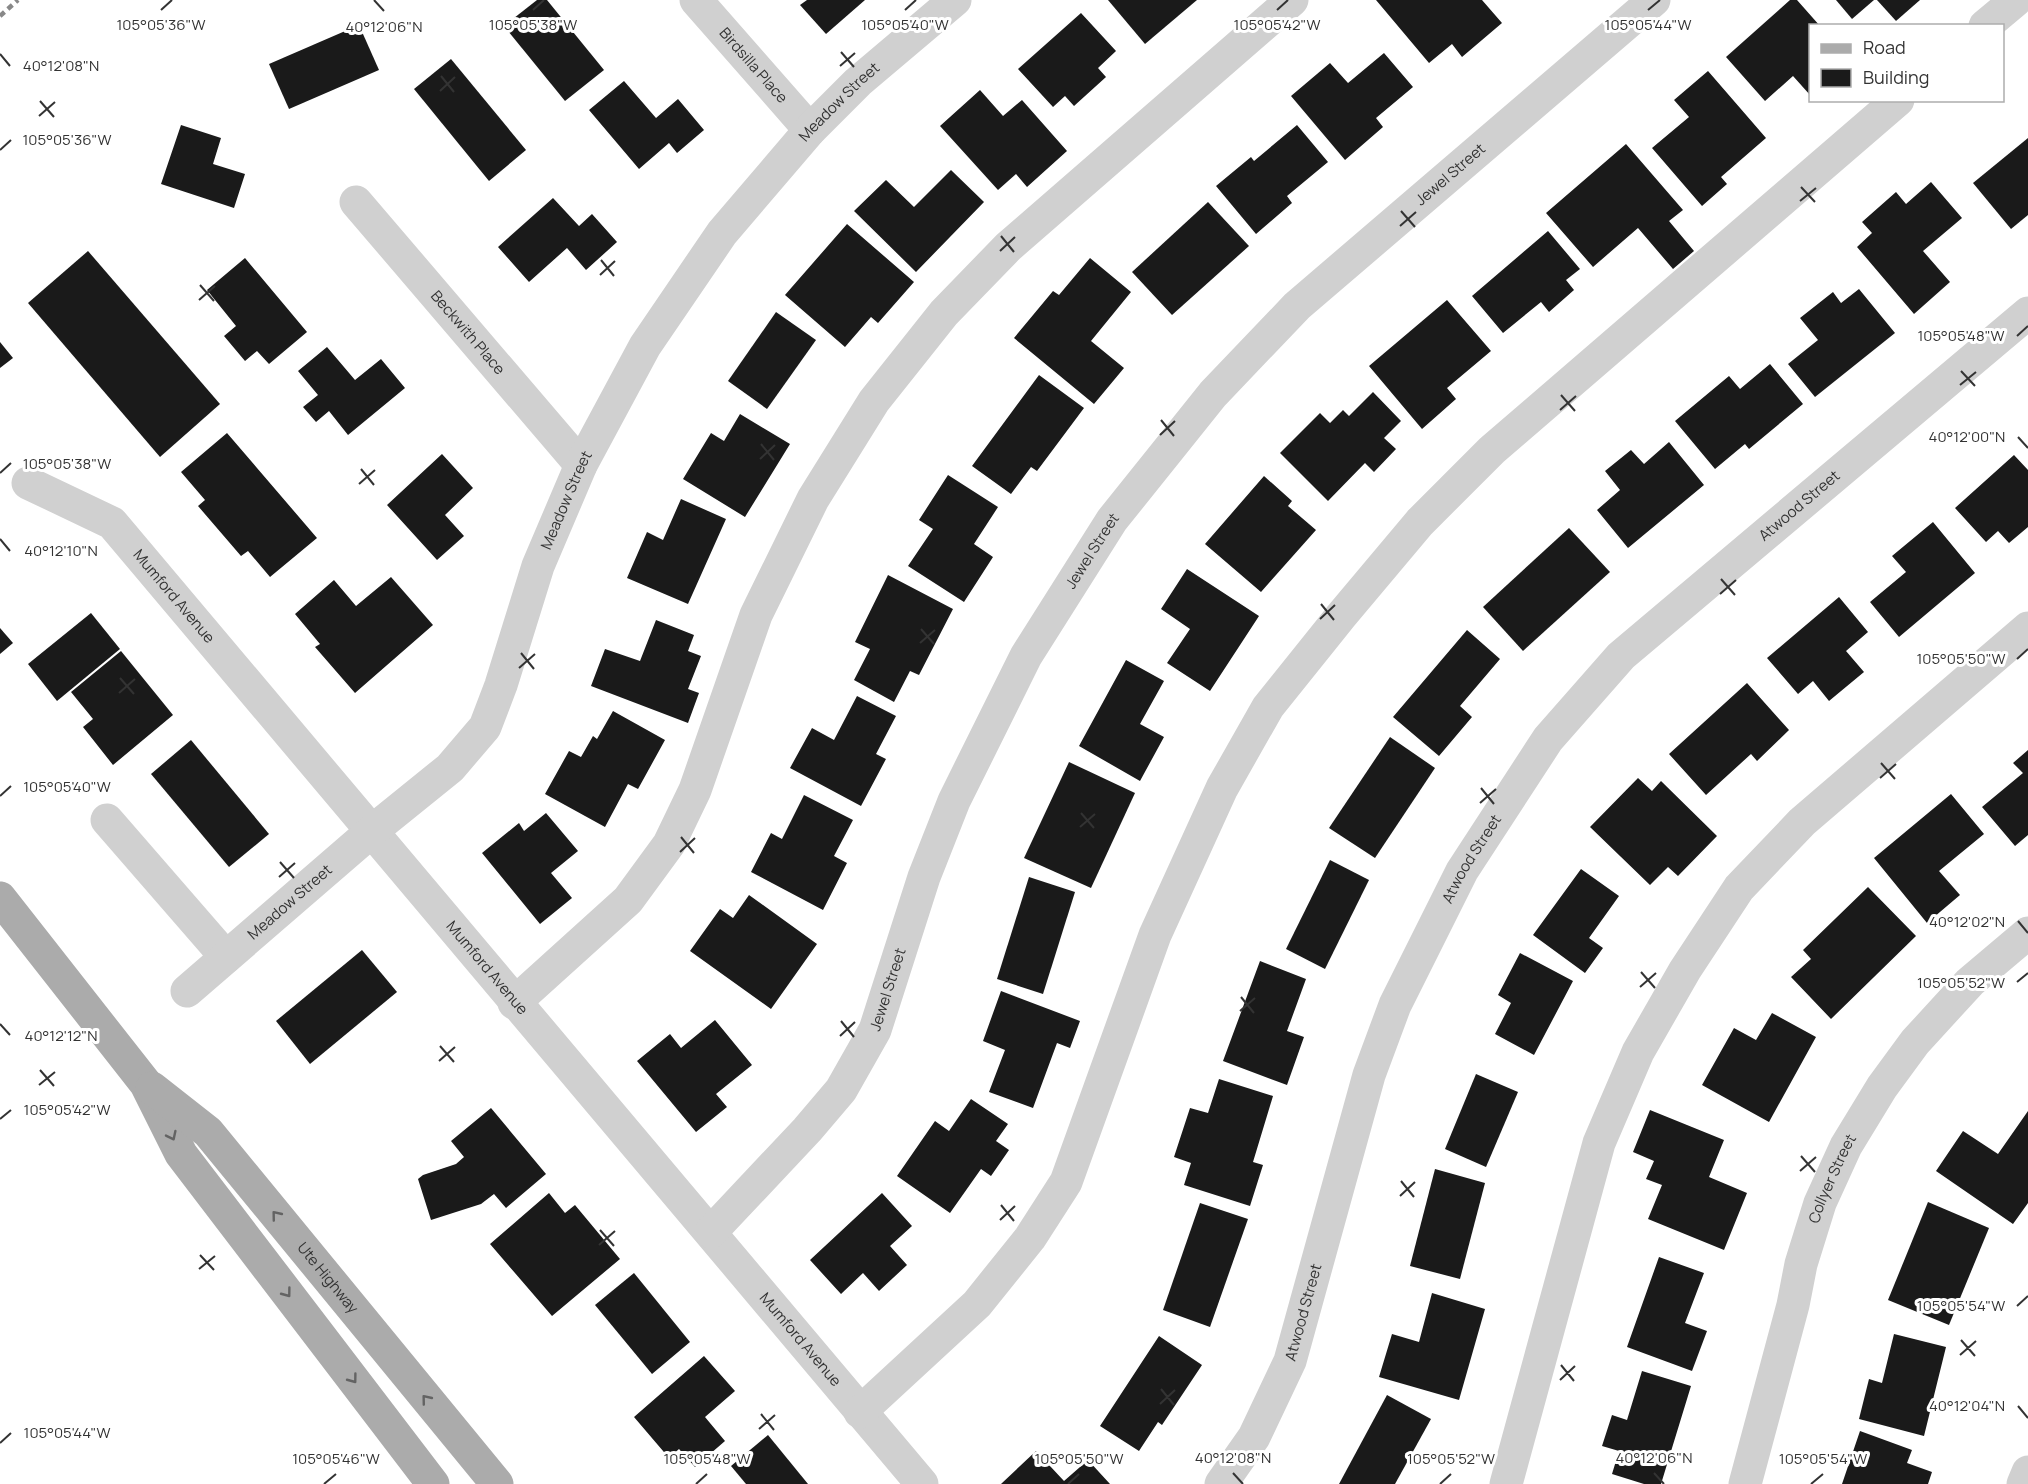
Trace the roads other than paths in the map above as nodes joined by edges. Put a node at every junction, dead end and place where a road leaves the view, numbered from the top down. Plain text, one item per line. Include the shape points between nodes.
1 (696, 0) edge
2 (955, 0) edge
3 (1292, 0) edge
4 (1654, 0) edge
5 (2016, 0) edge
6 (1987, 24) edge
7 (1896, 102) edge
8 (810, 130) junction
9 (356, 202) dead end
10 (2028, 313) edge
11 (580, 465) junction
12 (28, 483) dead end
13 (2028, 628) edge
14 (107, 820) dead end
15 (372, 831) junction
16 (0, 898) edge
17 (2028, 933) edge
18 (226, 957) junction
19 (187, 991) dead end
20 (514, 1003) junction
21 (146, 1084) junction
22 (711, 1232) junction
23 (860, 1412) junction
24 (2028, 1472) edge
25 (433, 1484) edge
26 (497, 1484) edge
27 (922, 1484) edge
28 (1221, 1484) edge
29 (1506, 1484) edge
30 (1745, 1484) edge
31 (2023, 1484) edge

1 - 8 street, Birdsilla Place
2 - 8 street, Meadow Street via 858,82
3 - 20 street via 1008,247 944,313 874,400 813,499 756,615 695,790 669,844 628,900
4 - 22 street, Jewel Street via 1297,306 1213,394 1112,520 1026,656 954,801 924,877 875,1030 841,1090
5 - 6 street
7 - 23 street via 1492,450 1420,522 1268,707 1222,788 1155,935 1066,1182 1030,1238 977,1304
8 - 11 street, Meadow Street via 722,233 645,346
9 - 11 street, Beckwith Place
10 - 28 street, Atwood Street via 1621,656 1548,739 1462,871 1395,1005 1369,1074 1290,1361 1254,1437
11 - 15 street, Meadow Street via 538,566 484,727 450,768
12 - 15 street, Mumford Avenue via 112,523
13 - 29 street via 1802,822 1739,888 1685,970 1638,1052 1599,1143
14 - 18 street
15 - 18 street, Meadow Street
15 - 20 street, Mumford Avenue
16 - 21 main road, Ute Highway
17 - 30 street, Collyer Street via 1970,982 1915,1042 1846,1146 1820,1203 1801,1264
18 - 19 street, Meadow Street
20 - 22 street, Mumford Avenue
21 -> 25 main road, Ute Highway via 181,1154
26 -> 21 main road, Ute Highway via 208,1132
22 - 23 street, Mumford Avenue
23 - 27 street, Mumford Avenue
24 - 31 street

